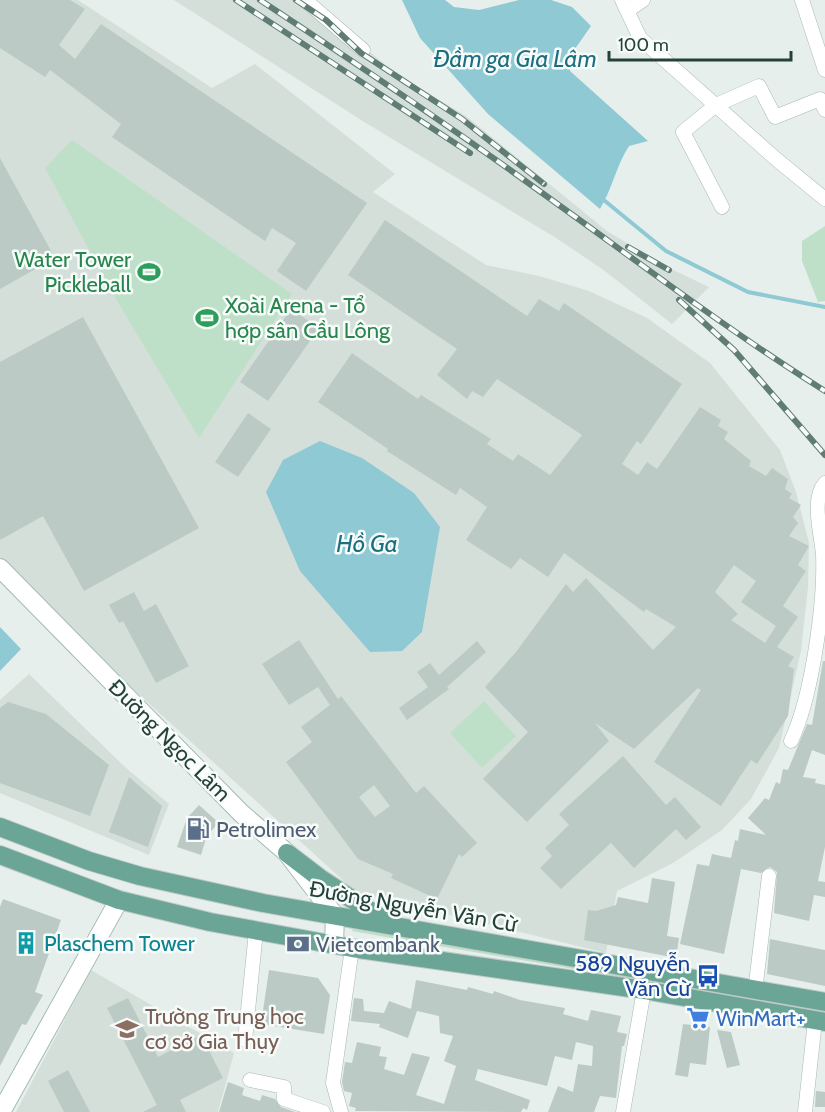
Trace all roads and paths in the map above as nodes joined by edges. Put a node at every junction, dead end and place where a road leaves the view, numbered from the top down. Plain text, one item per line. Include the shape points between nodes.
1 (305, 0) edge
2 (643, 0) edge
3 (802, 0) edge
4 (625, 6) edge
5 (363, 50) dead end
6 (825, 70) edge
7 (716, 105) junction
8 (825, 110) edge
9 (825, 199) edge
10 (722, 207) dead end
11 (825, 483) edge
12 (0, 568) edge
13 (790, 741) dead end
14 (0, 827) edge
15 (288, 853) junction
16 (0, 855) edge
17 (769, 876) dead end
18 (119, 900) junction
19 (335, 916) junction
20 (393, 926) junction
21 (256, 931) junction
22 (334, 944) junction
23 (352, 948) junction
24 (644, 990) junction
25 (755, 991) junction
26 (825, 1002) edge
27 (820, 1022) edge
28 (245, 1040) dead end
29 (250, 1080) dead end
30 (1, 1112) edge
31 (322, 1112) edge
32 (341, 1112) edge
33 (623, 1112) edge
34 (805, 1112) edge

1 - 5 street
2 - 4 street
3 - 6 street
4 - 7 street via 640,38
7 - 8 street via 759,86 775,117 820,99
7 - 9 street
7 - 10 street via 683,132
11 - 13 street via 818,494 823,558 820,616 799,723
12 - 15 main road, Đường Ngọc Lâm via 242,813
14 - 19 main road, Đường Nguyễn Văn Cừ via 140,876
15 - 19 main road, Đường Ngọc Lâm
15 - 20 main road
16 - 18 main road, Đường Nguyễn Văn Cừ
17 - 25 street
18 - 21 main road, Đường Nguyễn Văn Cừ
18 - 30 main road
19 - 20 main road, Đường Nguyễn Văn Cừ
19 - 22 main road
20 - 25 main road, Đường Nguyễn Văn Cừ
21 - 22 main road, Đường Nguyễn Văn Cừ
21 - 28 street
22 - 23 main road, Đường Nguyễn Văn Cừ
23 - 24 main road, Đường Nguyễn Văn Cừ
23 - 32 street via 333,1083
24 - 27 main road, Đường Nguyễn Văn Cừ
24 - 33 street
25 - 26 main road, Đường Nguyễn Văn Cừ
27 - 34 street
29 - 31 street via 284,1087 284,1099

